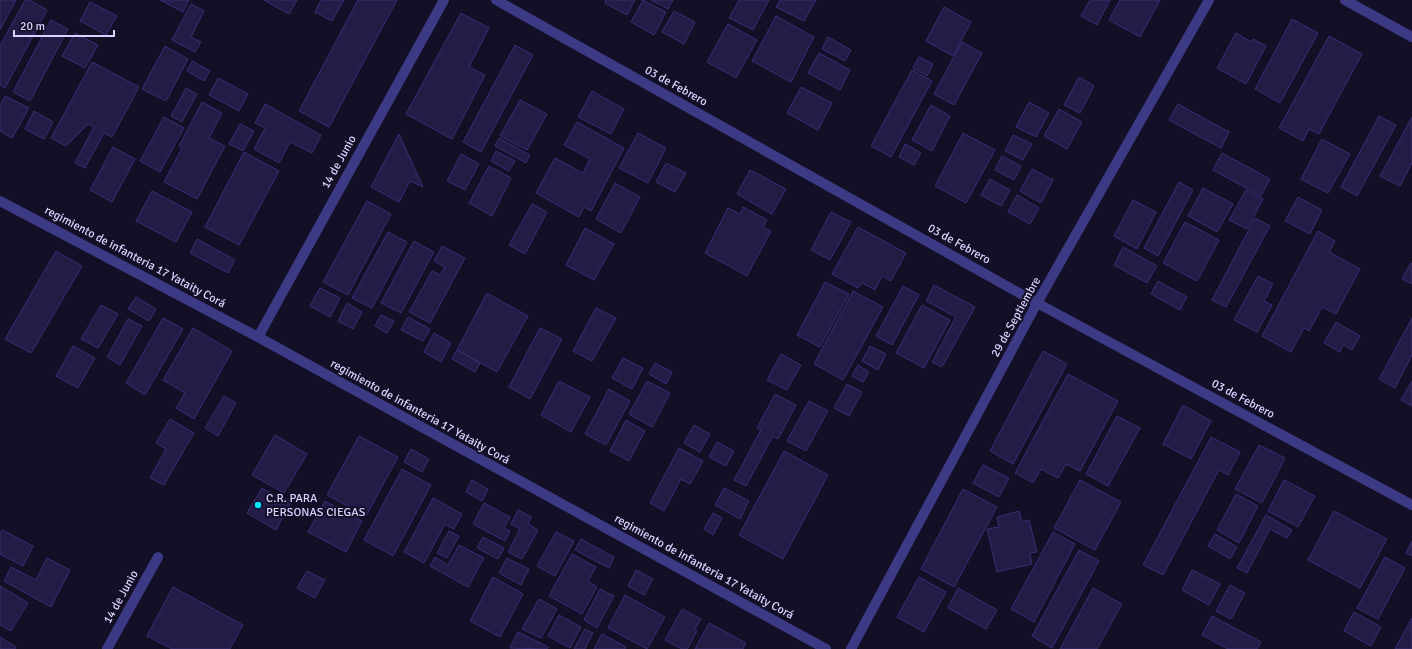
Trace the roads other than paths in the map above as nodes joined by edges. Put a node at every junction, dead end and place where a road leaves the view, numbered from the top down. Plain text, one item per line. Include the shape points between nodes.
1 (444, 0) edge
2 (496, 0) edge
3 (1209, 0) edge
4 (1345, 0) edge
5 (1412, 38) edge
6 (0, 201) edge
7 (1038, 303) junction
8 (258, 337) junction
9 (1412, 505) edge
10 (158, 557) dead end
11 (107, 649) edge
12 (826, 649) edge
13 (851, 649) edge

1 - 8 street, 14 de Junio
2 - 7 street, 03 de Febrero
3 - 7 street, 29 de Septiembre
4 - 5 street
6 - 8 street, regimiento de infanteria 17 Yataity Corá
7 - 9 street, 03 de Febrero
7 - 13 street, 29 de Septiembre
8 - 12 street, regimiento de infanteria 17 Yataity Corá
10 - 11 street, 14 de Junio

